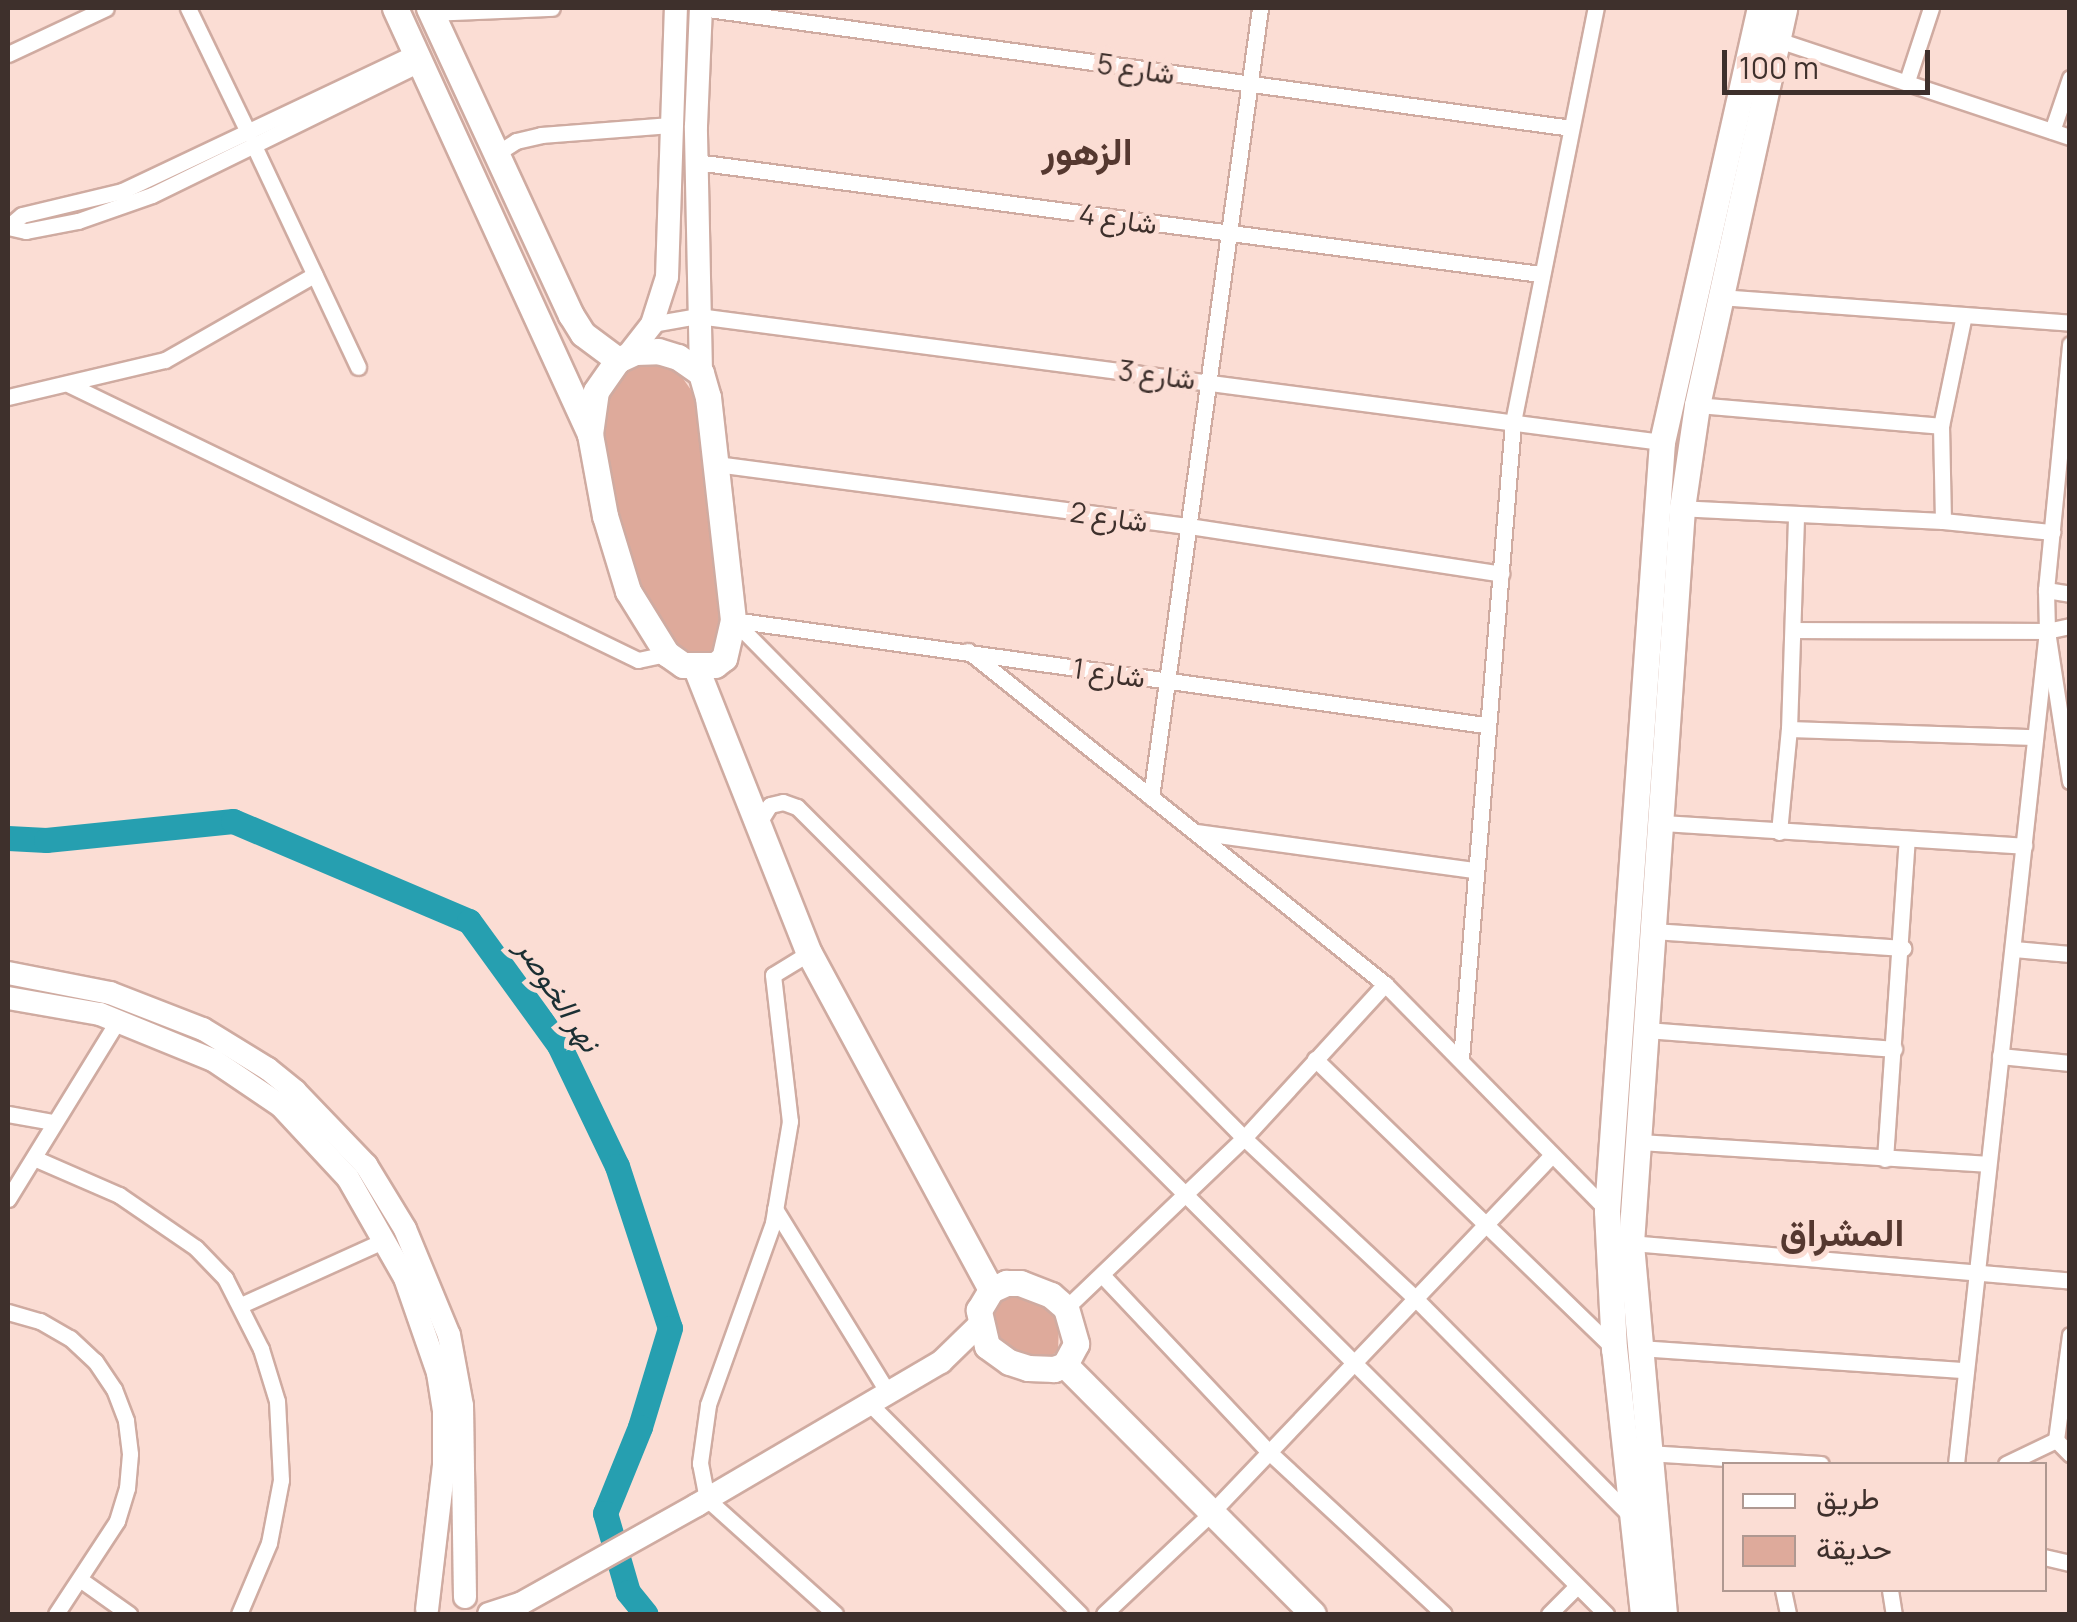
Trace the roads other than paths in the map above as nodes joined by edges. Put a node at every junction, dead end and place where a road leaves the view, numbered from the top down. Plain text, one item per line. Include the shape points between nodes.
1 (106, 8) edge
2 (188, 8) edge
3 (395, 8) edge
4 (552, 8) edge
5 (676, 8) edge
6 (702, 8) edge
7 (1260, 8) edge
8 (1596, 8) edge
9 (1760, 8) edge
10 (1784, 8) edge
11 (1931, 8) edge
12 (430, 10) edge
13 (1776, 39) junction
14 (8, 54) edge
15 (418, 57) junction
16 (2070, 78) edge
17 (1906, 81) junction
18 (1250, 84) junction
19 (671, 126) junction
20 (1571, 128) junction
21 (2052, 130) junction
22 (2070, 136) edge
23 (252, 140) junction
24 (496, 154) junction
25 (696, 162) junction
26 (8, 227) edge
27 (1229, 232) junction
28 (1540, 274) junction
29 (314, 276) junction
30 (1720, 297) junction
31 (1964, 315) junction
32 (698, 316) junction
33 (2070, 323) edge
34 (652, 324) junction
35 (2070, 344) edge
36 (623, 358) junction
37 (358, 367) dead end
38 (701, 373) junction
39 (1209, 381) junction
40 (70, 385) junction
41 (8, 397) edge
42 (1697, 406) junction
43 (1512, 422) junction
44 (1941, 426) junction
45 (590, 434) junction
46 (1662, 442) junction
47 (716, 464) junction
48 (1671, 507) junction
49 (1796, 517) junction
50 (1943, 522) junction
51 (1189, 526) junction
52 (2052, 532) junction
53 (1501, 574) junction
54 (2046, 590) junction
55 (2070, 594) edge
56 (733, 620) junction
57 (2070, 626) edge
58 (1793, 630) junction
59 (2047, 631) junction
60 (968, 651) junction
61 (667, 654) junction
62 (696, 668) junction
63 (1167, 681) junction
64 (1485, 725) junction
65 (1789, 729) junction
66 (2034, 736) junction
67 (2070, 780) edge
68 (1151, 797) junction
69 (1662, 823) junction
70 (757, 827) junction
71 (1196, 832) junction
72 (1778, 832) junction
73 (1907, 839) junction
74 (2024, 846) junction
75 (1474, 870) junction
76 (1653, 931) junction
77 (1903, 948) junction
78 (2014, 948) junction
79 (809, 954) junction
80 (2070, 954) edge
81 (8, 973) edge
82 (1386, 984) junction
83 (8, 998) edge
84 (118, 1020) junction
85 (1647, 1030) junction
86 (1894, 1049) junction
87 (2000, 1056) junction
88 (1315, 1059) junction
89 (1461, 1060) junction
90 (2070, 1063) edge
91 (8, 1114) edge
92 (52, 1122) junction
93 (1244, 1138) junction
94 (1639, 1142) junction
95 (1552, 1155) junction
96 (34, 1158) junction
97 (1885, 1159) junction
98 (1986, 1164) junction
99 (1188, 1194) junction
100 (8, 1199) edge
101 (775, 1209) junction
102 (1607, 1210) junction
103 (1486, 1224) junction
104 (386, 1240) junction
105 (1631, 1242) junction
106 (1974, 1271) junction
107 (1102, 1276) junction
108 (2070, 1281) edge
109 (991, 1290) junction
110 (1415, 1298) junction
111 (241, 1306) junction
112 (1066, 1308) junction
113 (8, 1312) edge
114 (979, 1325) junction
115 (2070, 1335) edge
116 (1626, 1349) junction
117 (1000, 1357) junction
118 (1356, 1361) junction
119 (941, 1362) junction
120 (1065, 1365) junction
121 (1965, 1370) junction
122 (878, 1397) junction
123 (2056, 1440) junction
124 (1269, 1452) junction
125 (1648, 1452) junction
126 (2070, 1454) edge
127 (1764, 1462) edge
128 (1956, 1462) edge
129 (2010, 1462) edge
130 (702, 1502) junction
131 (1210, 1513) junction
132 (1630, 1514) junction
133 (434, 1552) junction
134 (463, 1552) junction
135 (81, 1580) junction
136 (1576, 1587) junction
137 (464, 1597) junction
138 (425, 1612) edge
139 (56, 1614) edge
140 (129, 1614) edge
141 (239, 1614) edge
142 (482, 1614) edge
143 (489, 1614) edge
144 (835, 1614) edge
145 (1080, 1614) edge
146 (1104, 1614) edge
147 (1313, 1614) edge
148 (1444, 1614) edge
149 (1550, 1614) edge
150 (1606, 1614) edge
151 (1643, 1614) edge
152 (1664, 1614) edge

1 - 14 street
2 - 23 street
3 - 15 main road
4 - 12 street
5 - 19 street
6 - 18 street, شارع 5
6 - 25 street
7 - 18 street
8 - 20 street
9 - 46 main road
10 - 13 main road
11 - 17 street
12 - 24 main road
13 - 17 street
13 - 30 main road
15 - 23 street
15 - 45 main road
16 - 21 street
17 - 21 street
18 - 20 street, شارع 5
18 - 27 street
19 - 24 street via 541,135 516,140
19 - 34 street via 667,277
20 - 28 street
21 - 22 street
23 - 26 street via 122,191 22,216
23 - 29 street
24 - 36 main road via 571,315 584,334
25 - 27 street, شارع 4
25 - 32 street
27 - 28 street, شارع 4
27 - 39 street
28 - 43 street
29 - 37 street
29 - 40 street via 165,360
30 - 31 street
30 - 42 main road
31 - 33 street
31 - 44 street
32 - 34 street, شارع 3
32 - 38 street
32 - 39 street, شارع 3
34 - 36 street
35 - 52 street
36 - 38 main road via 658,351
36 - 45 main road via 596,391
38 - 47 main road
39 - 43 street, شارع 3
39 - 51 street
40 - 41 street
40 - 61 street via 638,660
42 - 44 street
42 - 48 main road
43 - 46 street, شارع 3
43 - 53 street
44 - 50 street
45 - 61 main road via 604,516 628,591
46 - 48 main road
47 - 51 street, شارع 2
47 - 56 main road
48 - 49 street
48 - 69 main road
48 - 102 main road
49 - 50 street
49 - 58 street
50 - 52 street
51 - 53 street, شارع 2
51 - 63 street
52 - 54 street
53 - 64 street
54 - 55 street
54 - 59 street
56 - 60 street, شارع 1
56 - 62 main road via 724,658
56 - 93 street
57 - 59 street
58 - 59 street
58 - 65 street
59 - 66 street
59 - 67 street
60 - 63 street, شارع 1
60 - 68 street
61 - 62 main road
62 - 70 main road
63 - 64 street, شارع 1
63 - 68 street
64 - 75 street
65 - 66 street
65 - 72 street
66 - 74 street
68 - 71 street
69 - 72 street
69 - 76 main road
70 - 79 main road
70 - 99 street via 770,805 796,807
71 - 75 street
71 - 82 street
72 - 73 street
73 - 74 street
73 - 77 street
74 - 78 street
75 - 89 street
76 - 77 street
76 - 85 main road
77 - 86 street
78 - 80 street
78 - 87 street
79 - 101 street via 773,975 790,1121
79 - 109 main road
81 - 134 street via 110,993 203,1030 282,1080 366,1165 404,1228 450,1335 462,1406
82 - 88 street
82 - 89 street
83 - 84 street
84 - 92 street
84 - 104 street via 212,1060 280,1106 348,1178
85 - 86 street
85 - 94 main road
86 - 97 street
87 - 90 street
87 - 98 street
88 - 93 street
88 - 103 street
89 - 95 street
91 - 92 street
92 - 96 street
93 - 99 street
93 - 110 street
94 - 97 street
94 - 105 main road
95 - 102 street
95 - 103 street
96 - 100 street
96 - 111 street via 119,1194 164,1222 215,1268
97 - 98 street
98 - 106 street
99 - 107 street
99 - 118 street
101 - 122 street
101 - 130 street via 703,1428
102 - 116 main road
103 - 110 street
103 - 116 street
104 - 111 street
104 - 133 street via 418,1309 444,1409
105 - 106 street
105 - 116 main road
106 - 108 street
106 - 121 street
107 - 112 street
107 - 124 street
109 - 112 main road via 1020,1283
109 - 114 main road
110 - 118 street
110 - 132 street
111 - 141 street via 277,1401 282,1439 269,1544
112 - 120 main road via 1076,1344
113 - 135 street via 55,1330 94,1361 126,1421 128,1488
114 - 117 main road
114 - 119 street
115 - 123 street
116 - 121 street
116 - 125 main road
116 - 132 main road
117 - 119 street
117 - 120 main road via 1038,1370
118 - 124 street
118 - 136 street
119 - 122 street
120 - 131 main road
121 - 128 street
122 - 130 street
122 - 145 street
123 - 126 street
123 - 129 street
124 - 131 street
124 - 148 street
125 - 127 street
125 - 152 main road
130 - 143 street via 520,1604
130 - 144 street
131 - 146 street
131 - 147 main road
132 - 151 main road
133 - 134 street via 446,1562
133 - 138 street
134 - 137 street
135 - 139 street
135 - 140 street
136 - 149 street
136 - 150 street
137 - 138 street via 440,1598
137 - 142 street

